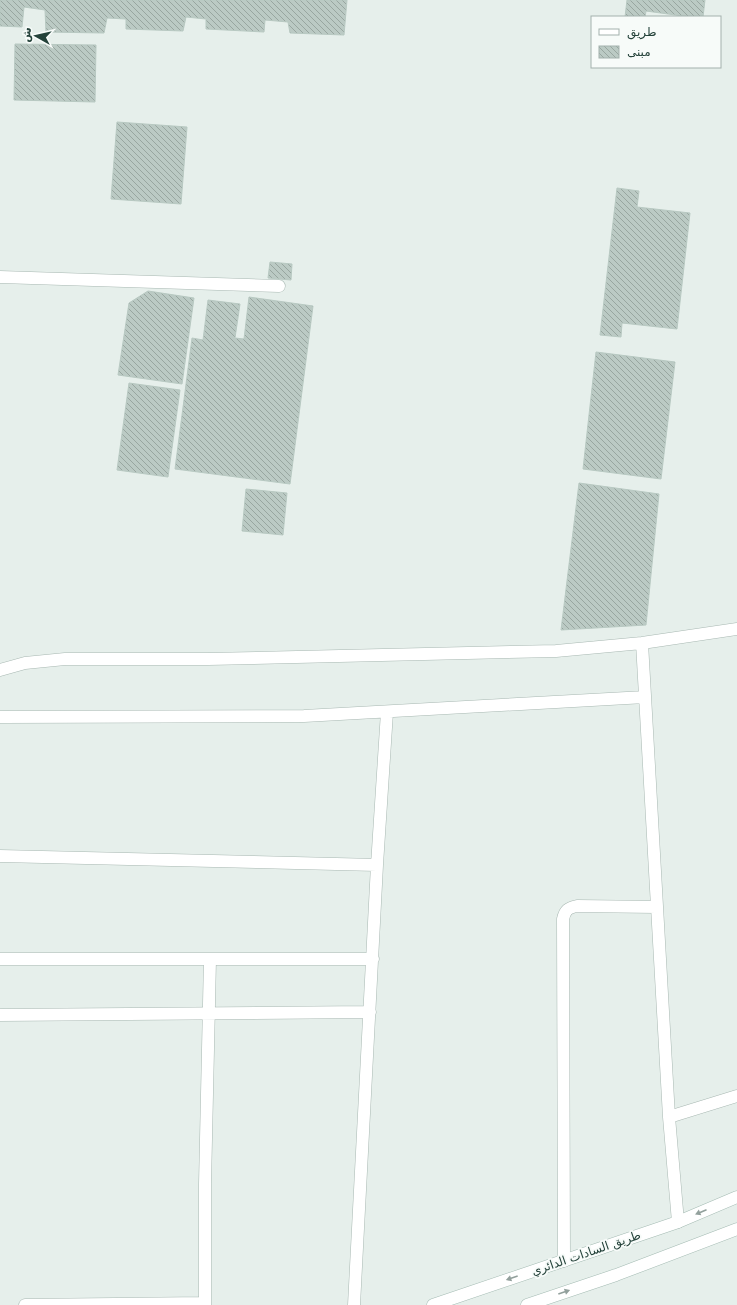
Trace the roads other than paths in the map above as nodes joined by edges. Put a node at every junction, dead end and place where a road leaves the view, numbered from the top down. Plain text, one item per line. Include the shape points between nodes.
1 (0, 277) edge
2 (278, 286) dead end
3 (737, 629) edge
4 (642, 643) junction
5 (0, 670) edge
6 (646, 697) junction
7 (387, 712) junction
8 (0, 717) edge
9 (0, 856) edge
10 (377, 865) junction
11 (657, 907) junction
12 (0, 959) edge
13 (210, 959) junction
14 (373, 959) junction
15 (370, 1012) junction
16 (208, 1014) junction
17 (0, 1016) edge
18 (737, 1096) edge
19 (669, 1117) junction
20 (737, 1197) edge
21 (678, 1222) junction
22 (737, 1229) edge
23 (564, 1261) junction
24 (205, 1304) edge
25 (25, 1305) edge
26 (354, 1305) edge
27 (433, 1305) edge
28 (527, 1305) edge

1 - 2 street
3 - 4 street
4 - 5 street via 511,653 215,659 66,659 25,663
4 - 6 street
6 - 7 street
6 - 11 street
7 - 8 street via 304,716
7 - 10 street
9 - 10 street
10 - 14 street
11 - 19 street
11 - 23 street via 577,906 569,907 563,918
12 - 13 street
13 - 14 street
13 - 16 street
14 - 15 street
15 - 16 street
15 - 26 street
16 - 17 street
16 - 24 street
18 - 19 street
19 - 21 street
20 -> 21 street, طريق السادات الدائري
21 - 23 street, طريق السادات الدائري
28 -> 22 street via 623,1273
23 -> 27 street, طريق السادات الدائري
24 - 25 street

